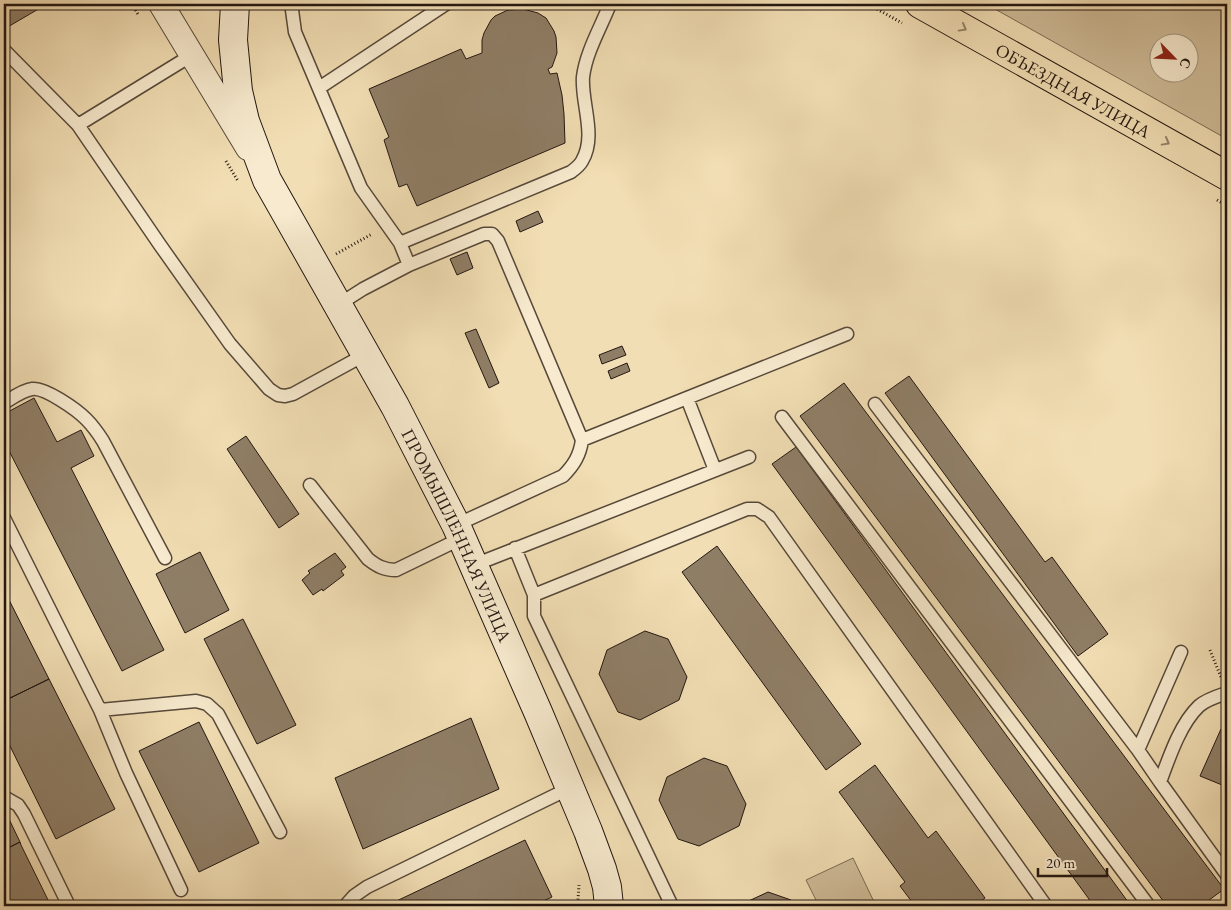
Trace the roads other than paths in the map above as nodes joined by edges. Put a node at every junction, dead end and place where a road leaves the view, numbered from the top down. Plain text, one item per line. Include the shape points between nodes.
1 (161, 4) edge
2 (235, 4) edge
3 (294, 4) edge
4 (446, 4) edge
5 (610, 4) edge
6 (920, 4) edge
7 (4, 50) edge
8 (192, 55) junction
9 (319, 88) junction
10 (78, 125) junction
11 (1227, 176) edge
12 (254, 183) junction
13 (400, 243) junction
14 (409, 265) junction
15 (338, 305) junction
16 (848, 334) dead end
17 (366, 354) junction
18 (687, 398) junction
19 (4, 403) edge
20 (875, 404) dead end
21 (782, 417) dead end
22 (582, 440) junction
23 (749, 457) dead end
24 (715, 470) junction
25 (310, 485) dead end
26 (4, 518) edge
27 (458, 532) junction
28 (515, 548) junction
29 (165, 558) dead end
30 (474, 565) junction
31 (534, 595) junction
32 (1181, 652) dead end
33 (1226, 688) edge
34 (100, 710) junction
35 (1138, 750) junction
36 (1160, 782) junction
37 (570, 788) junction
38 (4, 797) edge
39 (280, 832) dead end
40 (1227, 875) edge
41 (181, 890) dead end
42 (69, 906) edge
43 (345, 906) edge
44 (609, 906) edge
45 (672, 906) edge
46 (1046, 906) edge
47 (1149, 906) edge

1 - 8 street, ПРОМЫШЛЕННАЯ УЛИЦА
2 - 12 main road, ПРОМЫШЛЕННАЯ УЛИЦА via 233,40 238,91
3 - 9 lane via 295,32
4 - 9 lane
5 - 13 lane via 586,60 583,76 588,134 582,162 571,172
6 -> 11 highway, ОБЪЕЗДНАЯ УЛИЦА
7 - 10 lane
8 - 10 lane
8 - 12 street, ПРОМЫШЛЕННАЯ УЛИЦА
9 - 13 lane via 361,188
10 - 17 lane via 230,344 270,389 278,395 293,394
12 - 15 main road, ПРОМЫШЛЕННАЯ УЛИЦА via 316,266
13 - 14 lane
14 - 15 lane
14 - 22 lane via 484,234 492,234 508,263
15 - 17 main road, ПРОМЫШЛЕННАЯ УЛИЦА
16 - 18 lane
17 - 27 main road, ПРОМЫШЛЕННАЯ УЛИЦА via 404,422
18 - 22 lane
18 - 24 lane
19 - 29 lane via 35,388 86,419 103,441
20 - 35 lane
21 - 47 lane
22 - 27 lane via 576,462 562,476
23 - 24 lane
24 - 28 lane
25 - 27 lane via 368,559 388,570 396,570 432,551
26 - 34 lane
27 - 30 main road, ПРОМЫШЛЕННАЯ УЛИЦА
28 - 30 lane
28 - 31 lane
30 - 37 main road, ПРОМЫШЛЕННАЯ УЛИЦА
31 - 45 lane via 534,616
31 - 46 lane via 747,509 757,509 769,517
32 - 35 lane
33 - 36 lane via 1193,713 1175,743
34 - 39 lane via 196,701 207,704 218,714
34 - 41 lane
35 - 36 lane
36 - 40 lane
37 - 43 lane via 367,887
37 - 44 main road, ПРОМЫШЛЕННАЯ УЛИЦА via 602,869
38 - 42 lane via 18,805 24,814

